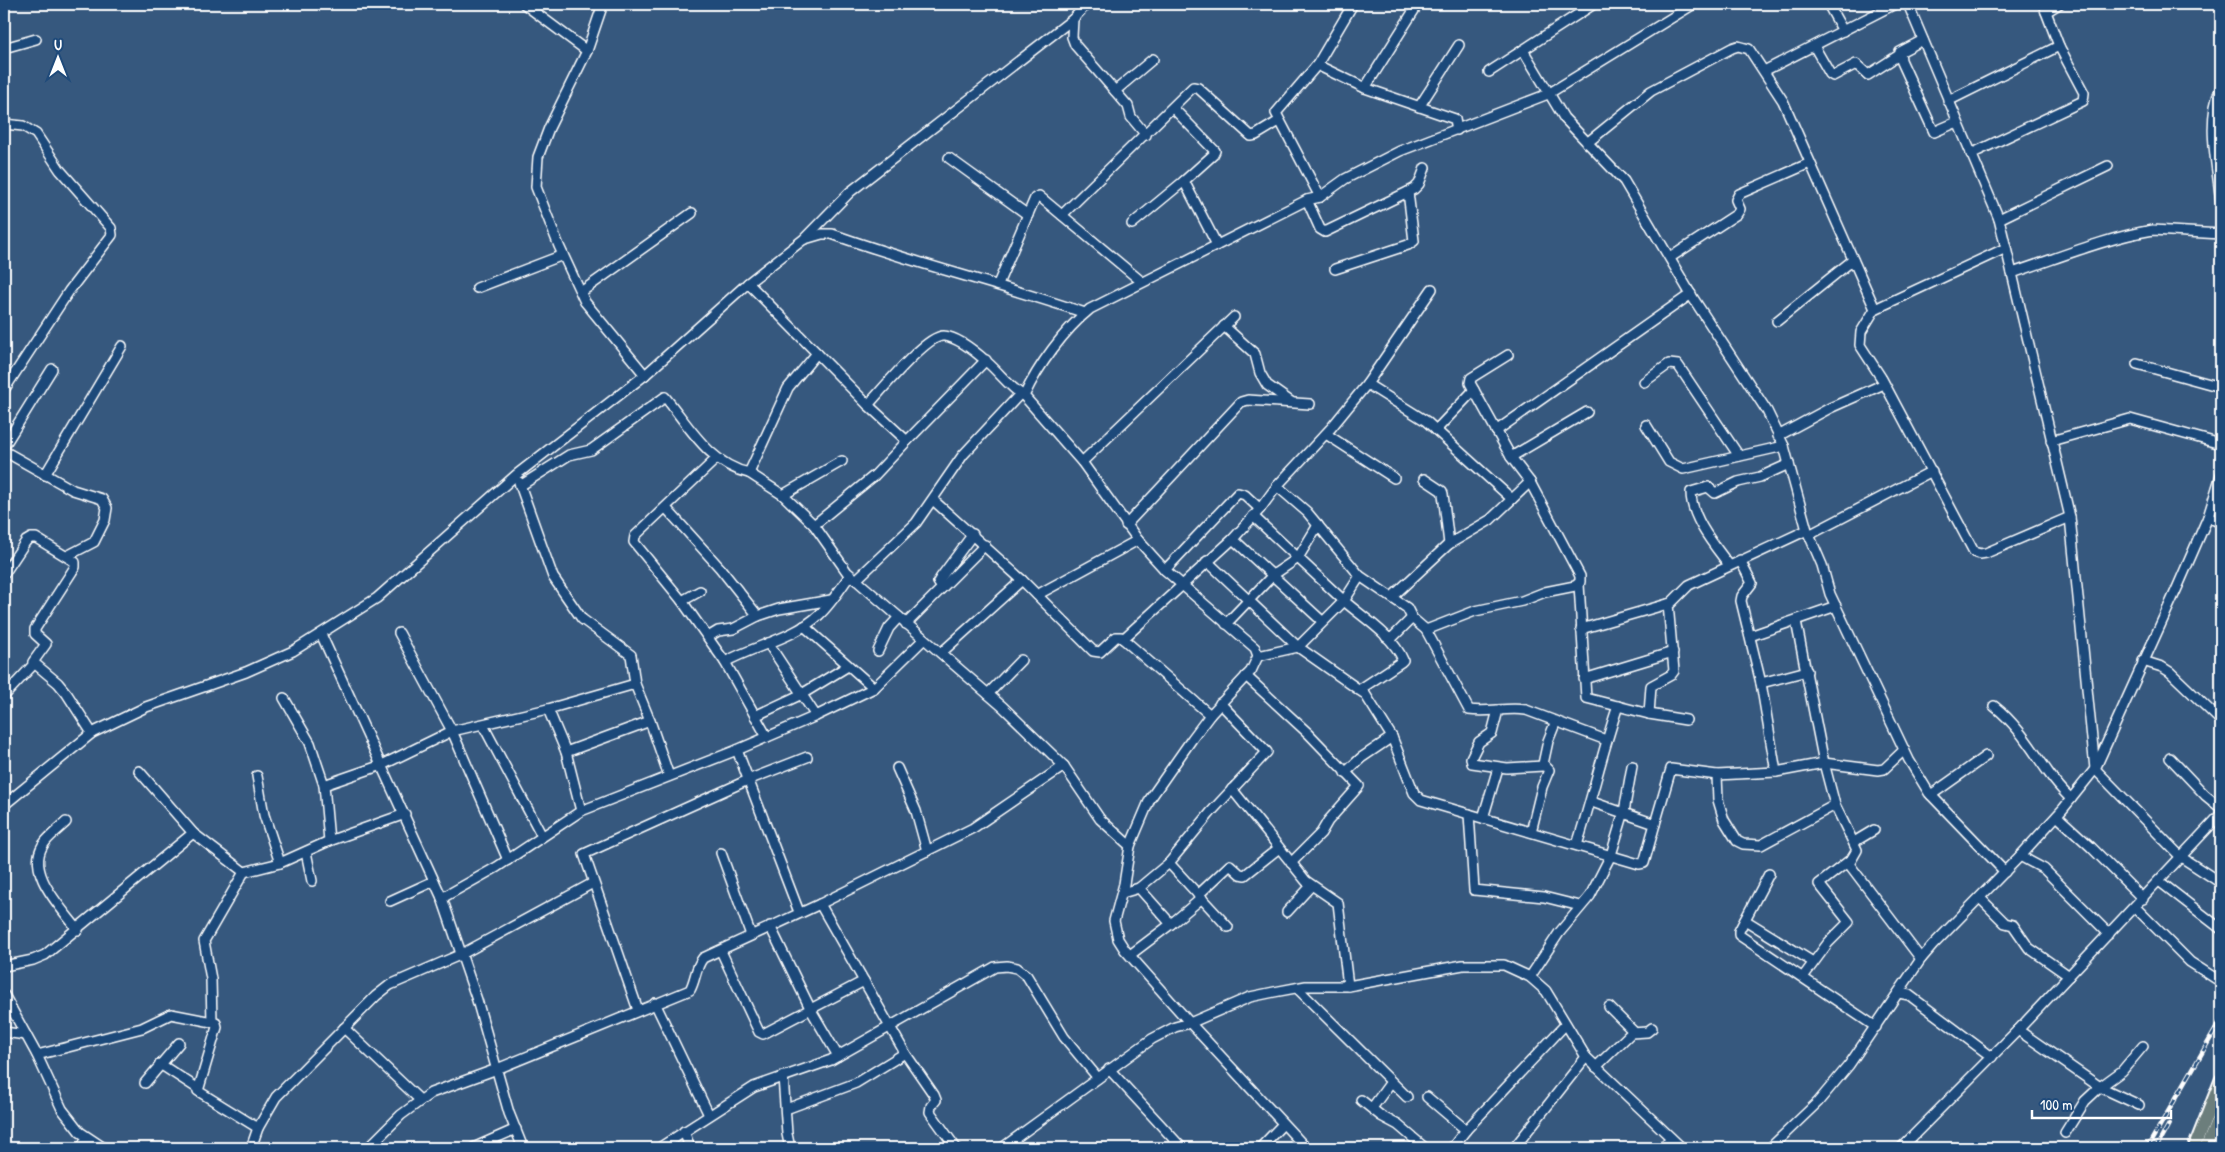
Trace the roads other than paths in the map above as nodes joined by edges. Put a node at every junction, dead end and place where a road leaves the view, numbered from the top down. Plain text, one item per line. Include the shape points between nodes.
1 (524, 4) edge
2 (603, 4) edge
3 (1087, 4) edge
4 (1353, 4) edge
5 (1594, 4) edge
6 (1694, 4) edge
7 (1828, 4) edge
8 (1895, 4) edge
9 (1908, 4) edge
10 (2059, 4) edge
11 (1413, 6) edge
12 (2044, 8) edge
13 (1073, 19) junction
14 (1843, 31) junction
15 (36, 39) dead end
16 (1923, 40) junction
17 (1459, 45) dead end
18 (1814, 46) junction
19 (2059, 46) junction
20 (4, 48) edge
21 (1523, 50) junction
22 (587, 51) junction
23 (1899, 55) junction
24 (1153, 59) dead end
25 (1317, 65) junction
26 (1764, 71) junction
27 (1489, 72) dead end
28 (2221, 87) edge
29 (1365, 88) junction
30 (1114, 91) junction
31 (1548, 94) junction
32 (1948, 100) junction
33 (1419, 107) junction
34 (1173, 108) junction
35 (1278, 120) junction
36 (1957, 122) junction
37 (4, 124) edge
38 (1457, 130) junction
39 (1146, 135) junction
40 (1587, 142) junction
41 (1971, 154) junction
42 (949, 158) dead end
43 (1810, 163) junction
44 (2108, 166) dead end
45 (1426, 168) dead end
46 (1184, 181) junction
47 (1408, 192) junction
48 (1320, 197) junction
49 (1307, 200) junction
50 (2221, 204) edge
51 (692, 213) dead end
52 (1028, 215) junction
53 (1062, 215) junction
54 (1999, 219) junction
55 (1132, 224) dead end
56 (2221, 234) edge
57 (804, 239) junction
58 (1217, 245) junction
59 (2006, 248) junction
60 (563, 255) junction
61 (1671, 257) junction
62 (1853, 260) junction
63 (1335, 269) dead end
64 (2012, 274) junction
65 (1142, 282) junction
66 (748, 283) junction
67 (998, 284) junction
68 (477, 288) dead end
69 (1432, 289) dead end
70 (580, 292) junction
71 (1691, 294) junction
72 (1875, 309) junction
73 (1085, 313) junction
74 (1234, 317) dead end
75 (1777, 321) dead end
76 (1224, 326) junction
77 (122, 346) dead end
78 (817, 353) junction
79 (1508, 355) dead end
80 (986, 360) junction
81 (2138, 364) dead end
82 (52, 368) dead end
83 (645, 375) junction
84 (1644, 382) dead end
85 (1366, 384) junction
86 (1884, 384) junction
87 (2221, 387) edge
88 (4, 390) edge
89 (1474, 390) junction
90 (1022, 395) junction
91 (1291, 403) junction
92 (1310, 404) dead end
93 (868, 405) junction
94 (1586, 412) dead end
95 (1646, 425) dead end
96 (1436, 430) junction
97 (1496, 431) junction
98 (1326, 434) junction
99 (1778, 436) junction
100 (907, 441) junction
101 (2051, 441) junction
102 (2221, 444) edge
103 (4, 446) edge
104 (1784, 446) junction
105 (4, 451) edge
106 (1739, 456) junction
107 (1511, 457) junction
108 (716, 459) junction
109 (842, 461) dead end
110 (1082, 462) junction
111 (1789, 464) junction
112 (1932, 471) junction
113 (749, 473) junction
114 (516, 475) junction
115 (2221, 475) edge
116 (45, 476) junction
117 (1394, 478) dead end
118 (1424, 479) dead end
119 (1530, 482) junction
120 (520, 486) junction
121 (1277, 486) junction
122 (783, 495) junction
123 (1512, 499) junction
124 (933, 500) junction
125 (666, 508) junction
126 (1257, 512) junction
127 (2070, 517) junction
128 (2208, 517) junction
129 (2221, 523) edge
130 (814, 525) junction
131 (1126, 525) junction
132 (1318, 525) junction
133 (1808, 532) junction
134 (973, 534) junction
135 (1233, 539) junction
136 (1138, 540) junction
137 (1449, 544) junction
138 (985, 545) junction
139 (67, 556) junction
140 (1298, 558) junction
141 (1740, 560) junction
142 (1207, 561) junction
143 (1729, 565) junction
144 (1165, 570) junction
145 (4, 574) edge
146 (1273, 575) junction
147 (1360, 576) junction
148 (853, 577) junction
149 (1022, 580) junction
150 (1579, 584) junction
151 (1182, 587) junction
152 (942, 588) junction
153 (700, 590) dead end
154 (1036, 595) junction
155 (1392, 597) junction
156 (831, 600) junction
157 (1249, 600) junction
158 (682, 601) junction
159 (1344, 601) junction
160 (1668, 604) junction
161 (1836, 606) junction
162 (758, 616) junction
163 (898, 617) junction
164 (1412, 618) junction
165 (1322, 621) junction
166 (1796, 621) junction
167 (906, 624) junction
168 (1226, 624) junction
169 (804, 626) junction
170 (1426, 630) junction
171 (1582, 630) junction
172 (399, 633) dead end
173 (321, 634) junction
174 (1750, 636) junction
175 (708, 637) junction
176 (1386, 637) junction
177 (924, 639) junction
178 (1123, 639) junction
179 (768, 643) junction
180 (1298, 647) junction
181 (878, 652) dead end
182 (1673, 652) junction
183 (941, 653) junction
184 (1258, 656) junction
185 (1021, 660) dead end
186 (2143, 661) junction
187 (725, 662) junction
188 (34, 664) junction
189 (848, 666) junction
190 (1807, 671) junction
191 (1246, 676) junction
192 (1584, 679) junction
193 (1761, 683) junction
194 (635, 684) junction
195 (874, 688) junction
196 (1358, 690) junction
197 (802, 694) junction
198 (988, 694) junction
199 (4, 696) edge
200 (284, 698) dead end
201 (1220, 704) junction
202 (1618, 706) junction
203 (1994, 706) dead end
204 (548, 709) junction
205 (1498, 710) junction
206 (1649, 714) junction
207 (1210, 715) junction
208 (755, 716) junction
209 (816, 716) junction
210 (1686, 720) dead end
211 (650, 721) junction
212 (1556, 721) junction
213 (2221, 722) edge
214 (483, 725) junction
215 (452, 731) junction
216 (92, 733) junction
217 (767, 737) junction
218 (1392, 737) junction
219 (1606, 740) junction
220 (736, 750) junction
221 (1904, 750) junction
222 (566, 752) junction
223 (1986, 756) dead end
224 (807, 757) dead end
225 (2170, 758) dead end
226 (1824, 763) junction
227 (382, 766) junction
228 (1064, 766) junction
229 (1543, 766) junction
230 (1632, 766) dead end
231 (897, 768) dead end
232 (1498, 768) junction
233 (2095, 769) junction
234 (139, 771) dead end
235 (1776, 772) junction
236 (1346, 773) junction
237 (1717, 775) junction
238 (258, 776) dead end
239 (668, 776) junction
240 (748, 780) junction
241 (324, 786) junction
242 (1232, 789) junction
243 (1931, 795) junction
244 (2071, 799) junction
245 (1592, 802) junction
246 (4, 805) edge
247 (1835, 805) junction
248 (2221, 808) edge
249 (581, 811) junction
250 (1624, 812) junction
251 (405, 814) junction
252 (1469, 814) junction
253 (2221, 814) edge
254 (2057, 816) junction
255 (1483, 818) junction
256 (66, 822) dead end
257 (1655, 824) junction
258 (1874, 830) dead end
259 (1530, 832) junction
260 (193, 833) junction
261 (542, 836) junction
262 (330, 841) junction
263 (1854, 842) junction
264 (1577, 845) junction
265 (1130, 846) junction
266 (1279, 848) junction
267 (927, 851) junction
268 (306, 852) junction
269 (720, 853) dead end
270 (1611, 855) junction
271 (2020, 856) junction
272 (2181, 857) junction
273 (508, 860) junction
274 (1850, 860) junction
275 (280, 863) junction
276 (1169, 863) junction
277 (1291, 863) junction
278 (244, 872) junction
279 (2005, 872) junction
280 (1769, 874) dead end
281 (312, 881) dead end
282 (434, 881) junction
283 (2159, 881) junction
284 (593, 883) junction
285 (2221, 883) edge
286 (1311, 886) junction
287 (1139, 888) junction
288 (1122, 893) junction
289 (1200, 897) junction
290 (442, 898) junction
291 (1980, 898) junction
292 (2142, 899) junction
293 (390, 901) dead end
294 (820, 904) junction
295 (1580, 906) junction
296 (2135, 907) junction
297 (799, 912) junction
298 (1287, 912) dead end
299 (1744, 920) junction
300 (1171, 924) junction
301 (770, 926) junction
302 (1228, 927) dead end
303 (2221, 929) edge
304 (78, 930) junction
305 (2109, 934) junction
306 (751, 935) junction
307 (722, 950) junction
308 (462, 954) junction
309 (1130, 955) junction
310 (1922, 959) junction
311 (1813, 962) junction
312 (4, 966) edge
313 (2068, 976) junction
314 (1530, 977) junction
315 (1803, 977) junction
316 (864, 981) junction
317 (2221, 982) edge
318 (1348, 986) junction
319 (1297, 988) junction
320 (1899, 992) junction
321 (4, 995) edge
322 (656, 1003) junction
323 (1610, 1007) dead end
324 (638, 1010) junction
325 (811, 1010) junction
326 (212, 1022) junction
327 (1190, 1023) junction
328 (1565, 1025) junction
329 (890, 1026) junction
330 (1876, 1027) junction
331 (344, 1028) junction
332 (1652, 1028) dead end
333 (2018, 1030) junction
334 (4, 1032) edge
335 (1633, 1032) junction
336 (26, 1035) junction
337 (178, 1043) dead end
338 (2143, 1046) dead end
339 (905, 1053) junction
340 (37, 1056) junction
341 (838, 1056) junction
342 (1992, 1057) junction
343 (1586, 1058) junction
344 (160, 1064) junction
345 (1596, 1067) junction
346 (496, 1069) junction
347 (1109, 1069) junction
348 (783, 1076) junction
349 (1098, 1078) junction
350 (2221, 1080) edge
351 (1391, 1082) junction
352 (145, 1083) dead end
353 (2100, 1087) junction
354 (197, 1088) junction
355 (1407, 1097) dead end
356 (1427, 1097) dead end
357 (420, 1100) junction
358 (1361, 1100) dead end
359 (2140, 1104) dead end
360 (1372, 1108) junction
361 (786, 1109) junction
362 (2221, 1111) edge
363 (709, 1115) junction
364 (1283, 1124) junction
365 (258, 1128) junction
366 (516, 1128) junction
367 (1466, 1130) junction
368 (684, 1131) junction
369 (2065, 1133) dead end
370 (88, 1138) junction
371 (1671, 1138) junction
372 (370, 1146) dead end
373 (1007, 1147) edge
374 (81, 1148) edge
375 (104, 1148) edge
376 (251, 1148) edge
377 (473, 1148) edge
378 (523, 1148) edge
379 (659, 1148) edge
380 (690, 1148) edge
381 (790, 1148) edge
382 (956, 1148) edge
383 (1182, 1148) edge
384 (1260, 1148) edge
385 (1306, 1148) edge
386 (1425, 1148) edge
387 (1452, 1148) edge
388 (1514, 1148) edge
389 (1662, 1148) edge
390 (1682, 1148) edge
391 (1770, 1148) edge
392 (1901, 1148) edge
393 (2194, 1148) edge
394 (2206, 1148) edge

1 - 22 street
2 - 22 street
3 - 13 street
4 - 25 street
5 - 21 street
6 - 31 street
7 - 14 street
8 - 14 street
9 - 16 street
10 - 12 street
11 - 29 street
12 - 19 street
13 - 30 street via 1075,45
13 - 57 street via 850,192
14 - 18 street
15 - 20 street
16 - 23 street
16 - 32 street
17 - 33 street
18 - 23 street via 1833,76 1856,64 1868,74
18 - 26 street
19 - 32 street
19 - 41 street via 2084,93 2083,101
21 - 27 street
21 - 31 street
22 - 60 street via 549,128 536,172 539,199
23 - 36 street via 1934,132
24 - 30 street
25 - 29 street
25 - 35 street via 1278,110
26 - 40 street via 1744,46 1732,48 1651,91
26 - 43 street via 1783,101
28 - 50 street via 2216,102 2214,136
29 - 33 street
30 - 39 street
31 - 38 street
31 - 40 street via 1564,118
32 - 36 street
33 - 38 street via 1454,119
34 - 35 street via 1195,86 1251,136
34 - 39 street
34 - 46 street via 1215,151
35 - 48 street
36 - 41 street
37 - 88 street via 23,126 36,134 60,170 111,228 112,234 69,291
38 - 48 street via 1400,151 1345,179
39 - 53 street
40 - 61 street via 1624,181
41 - 54 street
42 - 52 street
43 - 61 street via 1739,194 1736,200 1740,208 1738,214
43 - 62 street
44 - 54 street
45 - 47 street via 1419,184
46 - 55 street
46 - 58 street
47 - 49 street via 1323,232
47 - 63 street via 1414,241
48 - 49 street
49 - 58 street
51 - 70 street
52 - 53 street via 1039,196
52 - 67 street
53 - 65 street
54 - 59 street
56 - 64 street via 2142,232 2115,238
57 - 66 street
57 - 67 street via 832,234 902,258
58 - 65 street
59 - 64 street
59 - 72 street
60 - 68 street
60 - 70 street
61 - 71 street
62 - 72 street
62 - 75 street
64 - 101 street
65 - 73 street
66 - 78 street
66 - 83 street
67 - 73 street
69 - 85 street
70 - 83 street
71 - 97 street
71 - 99 street via 1766,411
72 - 86 street via 1861,332 1860,344
73 - 90 street via 1063,337
74 - 76 street
76 - 91 street via 1255,354 1267,385
76 - 110 street
77 - 116 street
78 - 93 street
78 - 113 street via 788,388
79 - 89 street via 1470,379
80 - 90 street
80 - 93 street via 957,340 936,337 916,353
80 - 100 street
81 - 87 street
82 - 103 street
83 - 114 street
84 - 106 street via 1669,364 1678,364
85 - 96 street
85 - 98 street
86 - 99 street
86 - 112 street
89 - 96 street
89 - 97 street
90 - 110 street
90 - 124 street via 963,455
91 - 92 street
91 - 131 street via 1248,400 1238,404
93 - 100 street
94 - 107 street
95 - 106 street via 1669,462 1678,468
96 - 123 street
97 - 107 street
98 - 117 street
98 - 121 street
99 - 104 street
100 - 130 street via 875,475
101 - 102 street via 2130,419
101 - 127 street
104 - 106 street
104 - 111 street
105 - 116 street
107 - 119 street
108 - 113 street via 735,470
108 - 120 street via 665,397 591,450 568,455
108 - 125 street
109 - 122 street
110 - 131 street
111 - 133 street
111 - 143 street via 1715,493 1708,487 1690,492 1698,519
112 - 127 street via 1974,552 1980,554
112 - 133 street
113 - 122 street
114 - 120 street
114 - 173 street via 377,598
115 - 128 street
116 - 139 street via 73,490 102,499 107,508 94,542
118 - 137 street via 1444,494
119 - 123 street
119 - 150 street via 1580,576
120 - 194 street via 553,577 582,619 631,656
121 - 126 street
121 - 132 street
122 - 130 street
123 - 137 street via 1490,520
124 - 134 street
124 - 148 street via 912,527
125 - 158 street via 634,540
125 - 162 street
126 - 135 street
126 - 140 street
126 - 144 street via 1245,495 1238,493
127 - 233 street
128 - 129 street
128 - 186 street
130 - 148 street
131 - 136 street
132 - 140 street
132 - 147 street
133 - 141 street
133 - 161 street
134 - 138 street
134 - 152 street via 938,582
135 - 142 street
135 - 146 street
136 - 144 street
136 - 154 street
137 - 155 street
138 - 149 street
138 - 152 street
139 - 145 street via 31,538
139 - 188 street via 75,562 75,567 35,630 46,644
140 - 146 street
140 - 159 street
141 - 143 street
141 - 174 street via 1752,584 1741,599
142 - 151 street
142 - 157 street
143 - 160 street via 1689,585
144 - 151 street
146 - 157 street
146 - 165 street
147 - 155 street
147 - 159 street
148 - 156 street
148 - 163 street
149 - 154 street
149 - 183 street
150 - 170 street via 1475,611
150 - 171 street
151 - 168 street
151 - 178 street
152 - 167 street
153 - 158 street
154 - 178 street via 1093,651 1100,652 1116,637
155 - 164 street via 1407,608
156 - 162 street via 779,608
156 - 169 street via 819,616
157 - 168 street
157 - 180 street
158 - 175 street
159 - 165 street
159 - 176 street
160 - 171 street
160 - 182 street
161 - 166 street
161 - 221 street
162 - 175 street
163 - 167 street
163 - 181 street
164 - 170 street
164 - 176 street via 1392,638
165 - 180 street
166 - 174 street
166 - 190 street
167 - 177 street
168 - 184 street via 1255,648
169 - 179 street
169 - 189 street
170 - 205 street via 1469,710
171 - 192 street
172 - 215 street
173 - 216 street via 270,662 146,707
173 - 227 street
174 - 193 street
175 - 187 street
176 - 196 street via 1403,660
177 - 183 street
177 - 195 street
178 - 207 street
179 - 187 street
179 - 197 street
180 - 184 street
180 - 196 street
182 - 192 street
182 - 206 street via 1674,673 1651,686
183 - 198 street
184 - 191 street
185 - 198 street
186 - 213 street via 2170,672
186 - 233 street
187 - 208 street
188 - 199 street
188 - 216 street via 58,682
189 - 195 street
189 - 197 street
190 - 193 street
190 - 226 street
191 - 201 street
191 - 236 street
192 - 202 street via 1586,698
193 - 235 street
194 - 204 street
194 - 211 street
195 - 209 street
196 - 218 street via 1369,700
197 - 208 street
197 - 209 street
198 - 228 street
200 - 241 street via 310,743
201 - 207 street
201 - 242 street via 1267,750
202 - 206 street
202 - 219 street
203 - 244 street via 2029,742 2049,774
204 - 214 street
204 - 222 street
205 - 212 street via 1526,710
205 - 232 street via 1492,733 1479,742 1471,760 1477,765
206 - 210 street
207 - 265 street via 1150,799
208 - 217 street
209 - 217 street
211 - 222 street
211 - 239 street
212 - 219 street
212 - 229 street
214 - 215 street
214 - 261 street
215 - 227 street
215 - 273 street
216 - 246 street
217 - 220 street
218 - 236 street via 1361,758
218 - 252 street via 1416,796
219 - 245 street
220 - 239 street
220 - 240 street
221 - 226 street via 1884,769
221 - 243 street
222 - 249 street
223 - 243 street
224 - 240 street
225 - 248 street
226 - 235 street
226 - 247 street
227 - 241 street
227 - 251 street
228 - 265 street via 1100,819
228 - 267 street via 973,828
229 - 232 street
229 - 259 street via 1549,770
230 - 250 street
231 - 267 street via 916,811
232 - 255 street
233 - 244 street
233 - 272 street
234 - 260 street
235 - 237 street
236 - 277 street via 1358,787 1321,833
237 - 247 street via 1718,800 1724,820 1738,841 1744,844 1761,845
237 - 257 street via 1670,770
238 - 275 street via 264,815
239 - 249 street
240 - 284 street via 586,851 584,856
240 - 297 street
241 - 262 street
242 - 266 street
242 - 276 street
243 - 279 street
244 - 254 street
245 - 250 street
245 - 264 street
247 - 263 street
249 - 261 street
250 - 257 street
250 - 270 street
251 - 262 street
251 - 282 street
252 - 255 street
252 - 295 street via 1474,890 1537,896
253 - 272 street
254 - 271 street
254 - 292 street
255 - 259 street
256 - 304 street via 46,841 38,862 43,881
257 - 270 street via 1644,863
258 - 263 street
259 - 264 street
260 - 278 street
260 - 304 street
261 - 273 street
262 - 268 street
263 - 274 street via 1857,852
264 - 270 street
265 - 288 street
266 - 277 street
266 - 289 street via 1245,875 1230,865
267 - 294 street
268 - 275 street
268 - 281 street
269 - 306 street
270 - 295 street via 1596,886
271 - 279 street
271 - 305 street via 2044,869
272 - 283 street
272 - 285 street
273 - 290 street
274 - 310 street via 1850,866
274 - 311 street via 1819,883 1849,922
275 - 278 street
276 - 287 street
276 - 289 street
277 - 286 street
278 - 326 street via 204,941 211,979
279 - 291 street
280 - 299 street
282 - 290 street
282 - 293 street
283 - 292 street
283 - 303 street
284 - 308 street
284 - 324 street
286 - 298 street
286 - 318 street via 1339,907
287 - 288 street
287 - 300 street
288 - 309 street via 1114,928
289 - 300 street
289 - 302 street
290 - 308 street
291 - 310 street
291 - 313 street via 2005,922 2013,925 2029,948
292 - 296 street
294 - 297 street
294 - 316 street
295 - 314 street
296 - 305 street
296 - 317 street via 2190,962
297 - 301 street
299 - 311 street
299 - 315 street via 1740,936
300 - 309 street
301 - 306 street
301 - 325 street
304 - 312 street via 45,955
305 - 313 street
306 - 307 street
307 - 322 street via 703,958 698,964 690,990
307 - 325 street via 761,1034
308 - 331 street via 390,985
308 - 346 street
309 - 327 street
310 - 320 street
311 - 315 street
313 - 333 street
314 - 318 street via 1504,966 1463,965
314 - 328 street via 1546,992
315 - 330 street
316 - 325 street
316 - 329 street
318 - 319 street
319 - 327 street via 1250,997
319 - 351 street
320 - 330 street
320 - 342 street via 1909,994
321 - 336 street
322 - 324 street
322 - 363 street
323 - 335 street
324 - 346 street
325 - 341 street
326 - 340 street via 171,1014 142,1028
326 - 354 street via 217,1027
327 - 347 street via 1152,1039
327 - 364 street
328 - 343 street
328 - 367 street
329 - 339 street
329 - 341 street
329 - 349 street via 987,971 1007,966 1017,968 1027,976 1064,1037
330 - 391 street via 1818,1102
331 - 357 street
331 - 365 street via 276,1098
332 - 335 street via 1644,1033
333 - 342 street
333 - 353 street
334 - 336 street
335 - 345 street
336 - 340 street
337 - 344 street
338 - 353 street via 2122,1071
339 - 361 street via 856,1083
339 - 382 street via 936,1098 930,1112
340 - 370 street via 62,1109 74,1127
341 - 348 street
342 - 392 street
343 - 345 street
343 - 388 street
344 - 352 street
344 - 354 street
345 - 371 street
346 - 357 street
346 - 366 street
347 - 349 street
347 - 383 street
348 - 361 street
348 - 363 street via 754,1087
349 - 373 street
350 - 393 main road
351 - 355 street
351 - 360 street
353 - 359 street
353 - 369 street via 2085,1101
354 - 365 street
356 - 367 street
357 - 372 street
358 - 360 street
360 - 386 street
361 - 381 street
362 - 394 main road
363 - 368 street
364 - 384 street
364 - 385 street
365 - 376 street
366 - 377 street
366 - 378 street
367 - 387 street
368 - 379 street
368 - 380 street
370 - 374 street
370 - 375 street
371 - 389 street
371 - 390 street

